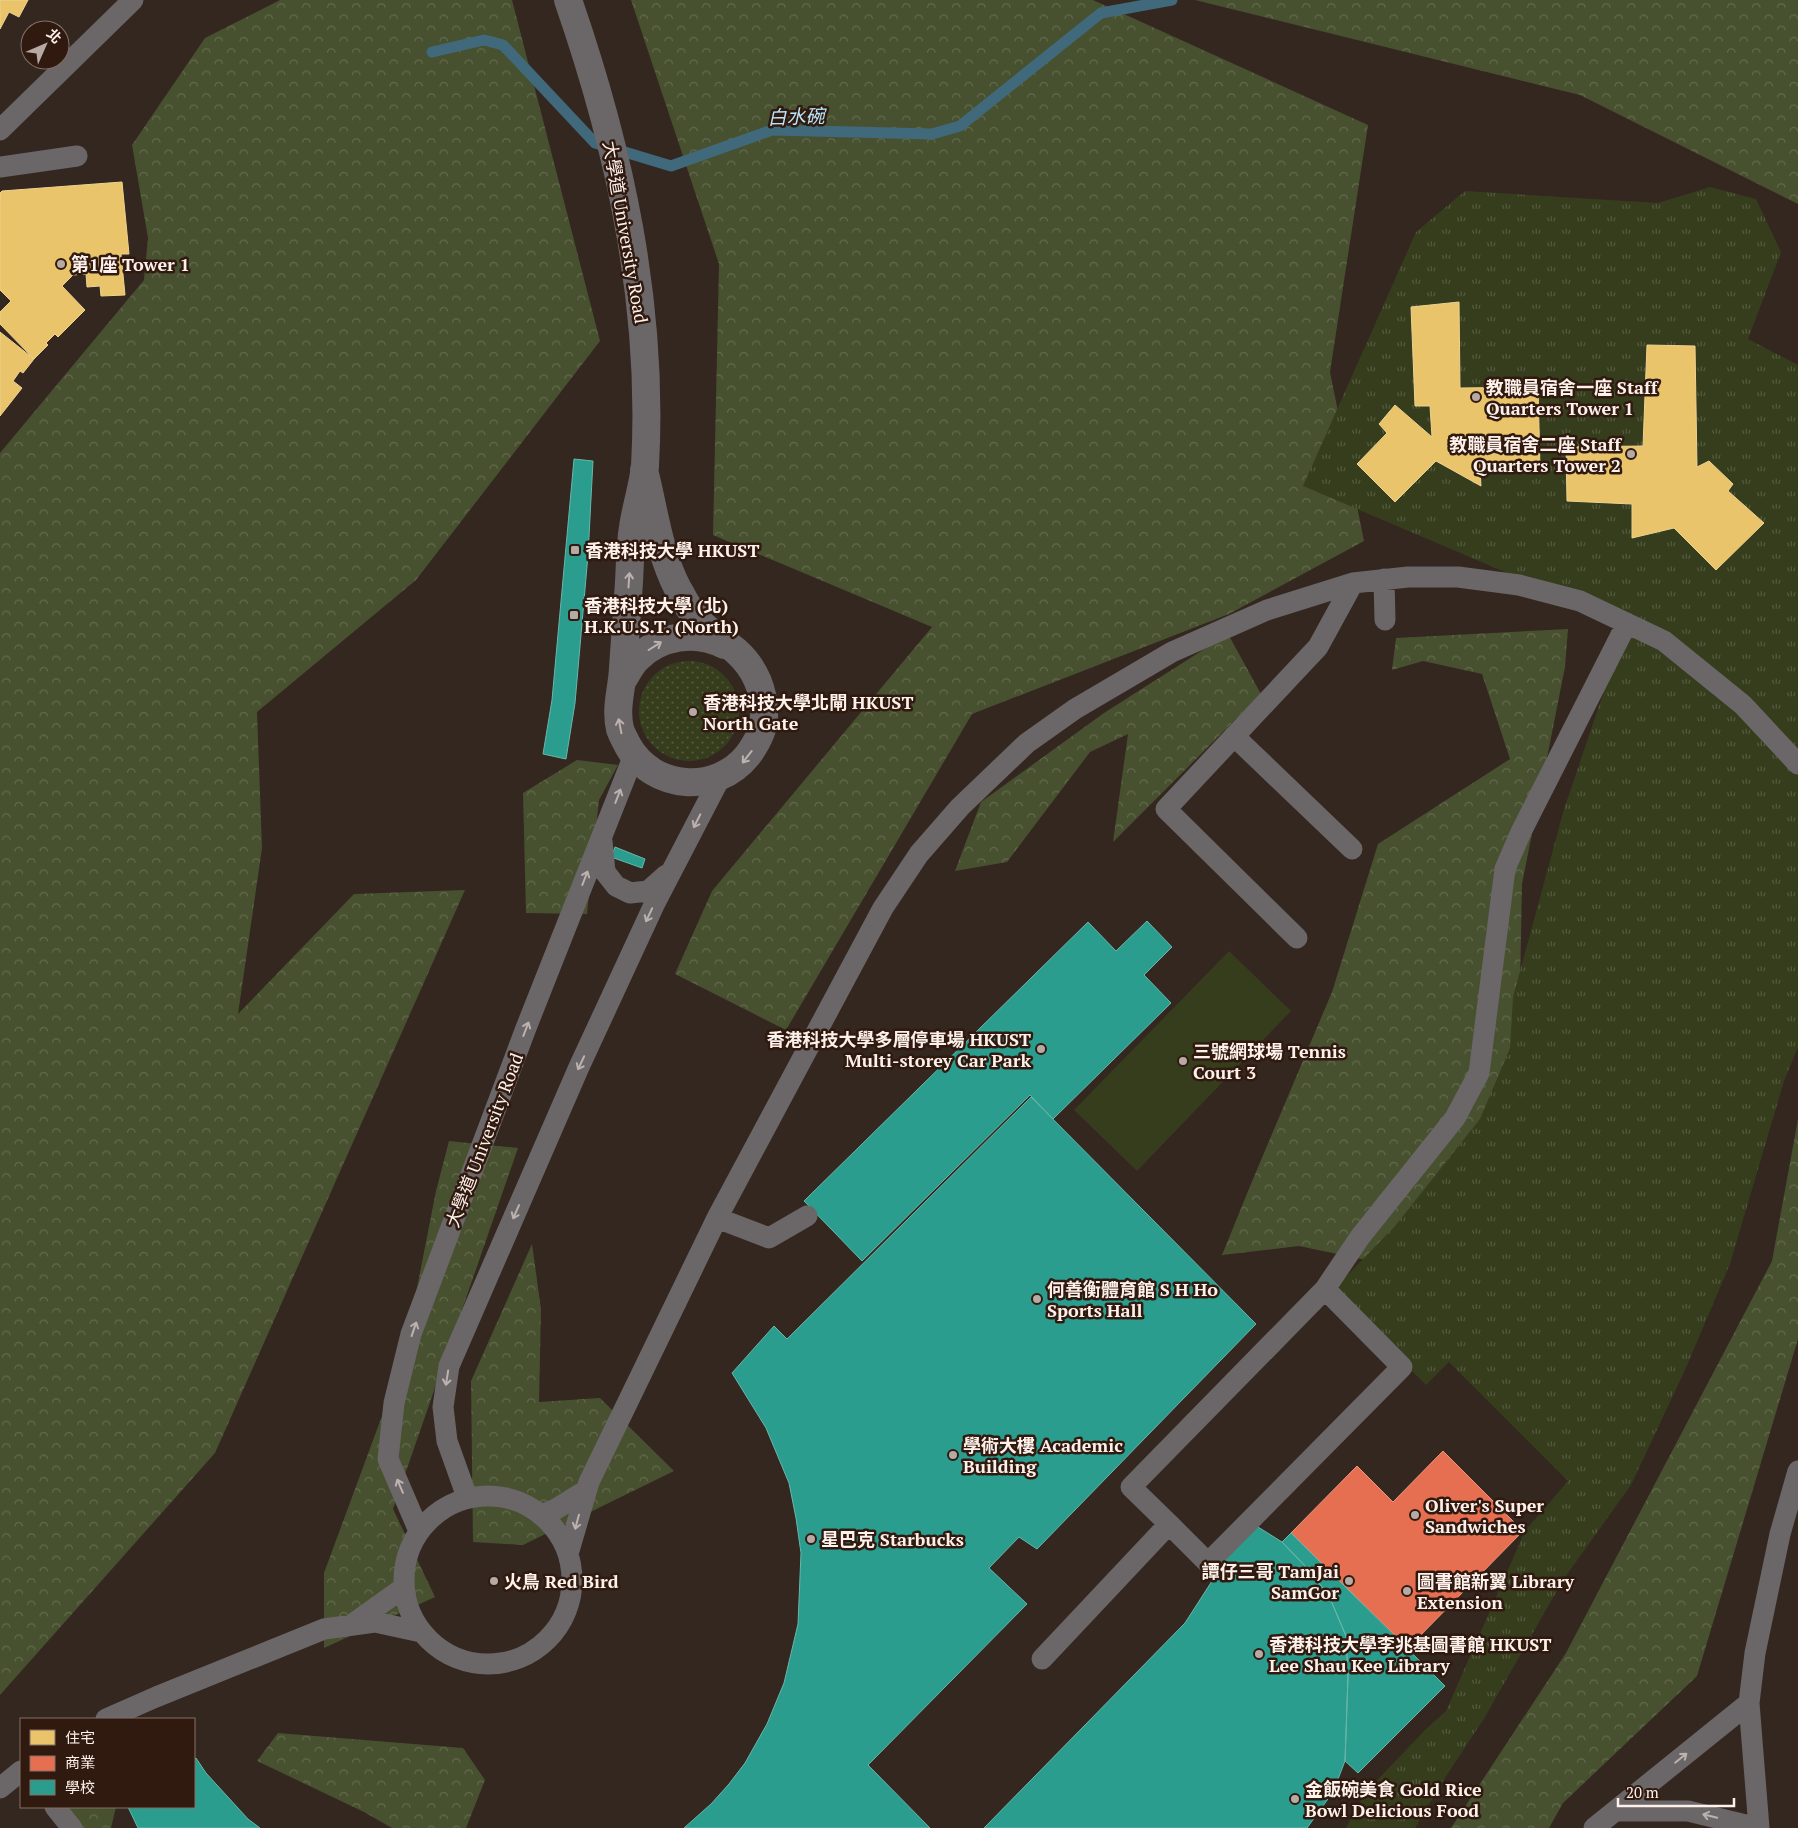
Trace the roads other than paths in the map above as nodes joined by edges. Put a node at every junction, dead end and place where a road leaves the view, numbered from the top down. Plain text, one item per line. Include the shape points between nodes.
1 (133, 0) edge
2 (568, 0) edge
3 (0, 130) edge
4 (77, 156) dead end
5 (0, 167) edge
6 (644, 470) junction
7 (1384, 579) junction
8 (1353, 583) junction
9 (1385, 620) dead end
10 (1628, 623) junction
11 (736, 651) junction
12 (622, 681) junction
13 (1234, 736) junction
14 (634, 755) junction
15 (1798, 764) edge
16 (720, 778) junction
17 (602, 835) junction
18 (1352, 850) dead end
19 (671, 872) junction
20 (1297, 938) dead end
21 (807, 1216) dead end
22 (717, 1218) junction
23 (1325, 1289) junction
24 (1798, 1471) edge
25 (585, 1491) junction
26 (467, 1497) junction
27 (541, 1515) junction
28 (1169, 1524) junction
29 (419, 1531) junction
30 (1789, 1535) edge
31 (568, 1554) junction
32 (403, 1588) junction
33 (351, 1625) junction
34 (421, 1632) junction
35 (1042, 1658) dead end
36 (1749, 1703) junction
37 (108, 1718) edge
38 (20, 1772) edge
39 (0, 1788) edge
40 (56, 1808) edge
41 (1617, 1811) junction
42 (72, 1828) edge
43 (1594, 1828) edge
44 (1758, 1828) edge

1 - 3 lane
2 - 6 street, 大學道 University Road via 622,186 642,312 646,396
4 - 5 lane
6 - 11 street, 大學道 University Road via 665,556 676,585 694,616
12 -> 6 street, 大學道 University Road via 633,528
7 - 8 lane
7 - 9 lane
7 - 10 lane via 1458,577 1519,585 1580,601
8 - 13 lane via 1318,647
8 - 22 lane via 1267,610 1172,652 1075,709 1027,743 960,807 919,854 884,908
10 - 15 lane via 1664,641 1743,705
10 - 23 lane via 1505,869 1479,1073 1455,1118 1360,1237
12 -> 11 street, 大學道 University Road via 637,659 659,642 685,636 712,639
11 -> 16 street, 大學道 University Road via 753,670 760,686 764,719 757,744 741,764
14 -> 12 street, 大學道 University Road via 621,732 618,715
13 - 18 lane
13 - 20 lane via 1166,809
14 - 16 street, 大學道 University Road via 651,772 673,781 697,783
17 -> 14 lane, 大學道 University Road
16 -> 19 lane, 大學道 University Road
17 - 19 lane via 605,872 616,886 630,893 648,891
29 -> 17 lane, 大學道 University Road via 388,1459 394,1403 412,1334
19 -> 26 lane, 大學道 University Road via 580,1067 449,1366 443,1407 447,1441
21 - 22 lane via 769,1238
22 - 25 lane
23 - 28 lane via 1131,1487
23 - 28 lane via 1402,1366 1208,1564
24 - 30 lane
25 - 27 lane
25 -> 31 lane
26 - 27 lane via 493,1495 519,1501
26 - 29 lane via 440,1509
27 - 31 lane via 558,1532
28 - 35 lane
29 - 32 lane via 409,1548
30 - 36 lane via 1755,1653
31 - 34 lane via 573,1582 567,1612 551,1637 528,1655 500,1664 471,1663 443,1652
32 - 33 lane
32 - 34 lane via 409,1611
33 - 34 lane via 375,1622
33 - 37 lane via 324,1629
41 -> 36 lane
36 - 44 lane
38 - 39 lane
40 - 42 lane
41 - 43 lane
44 -> 41 lane via 1688,1811

